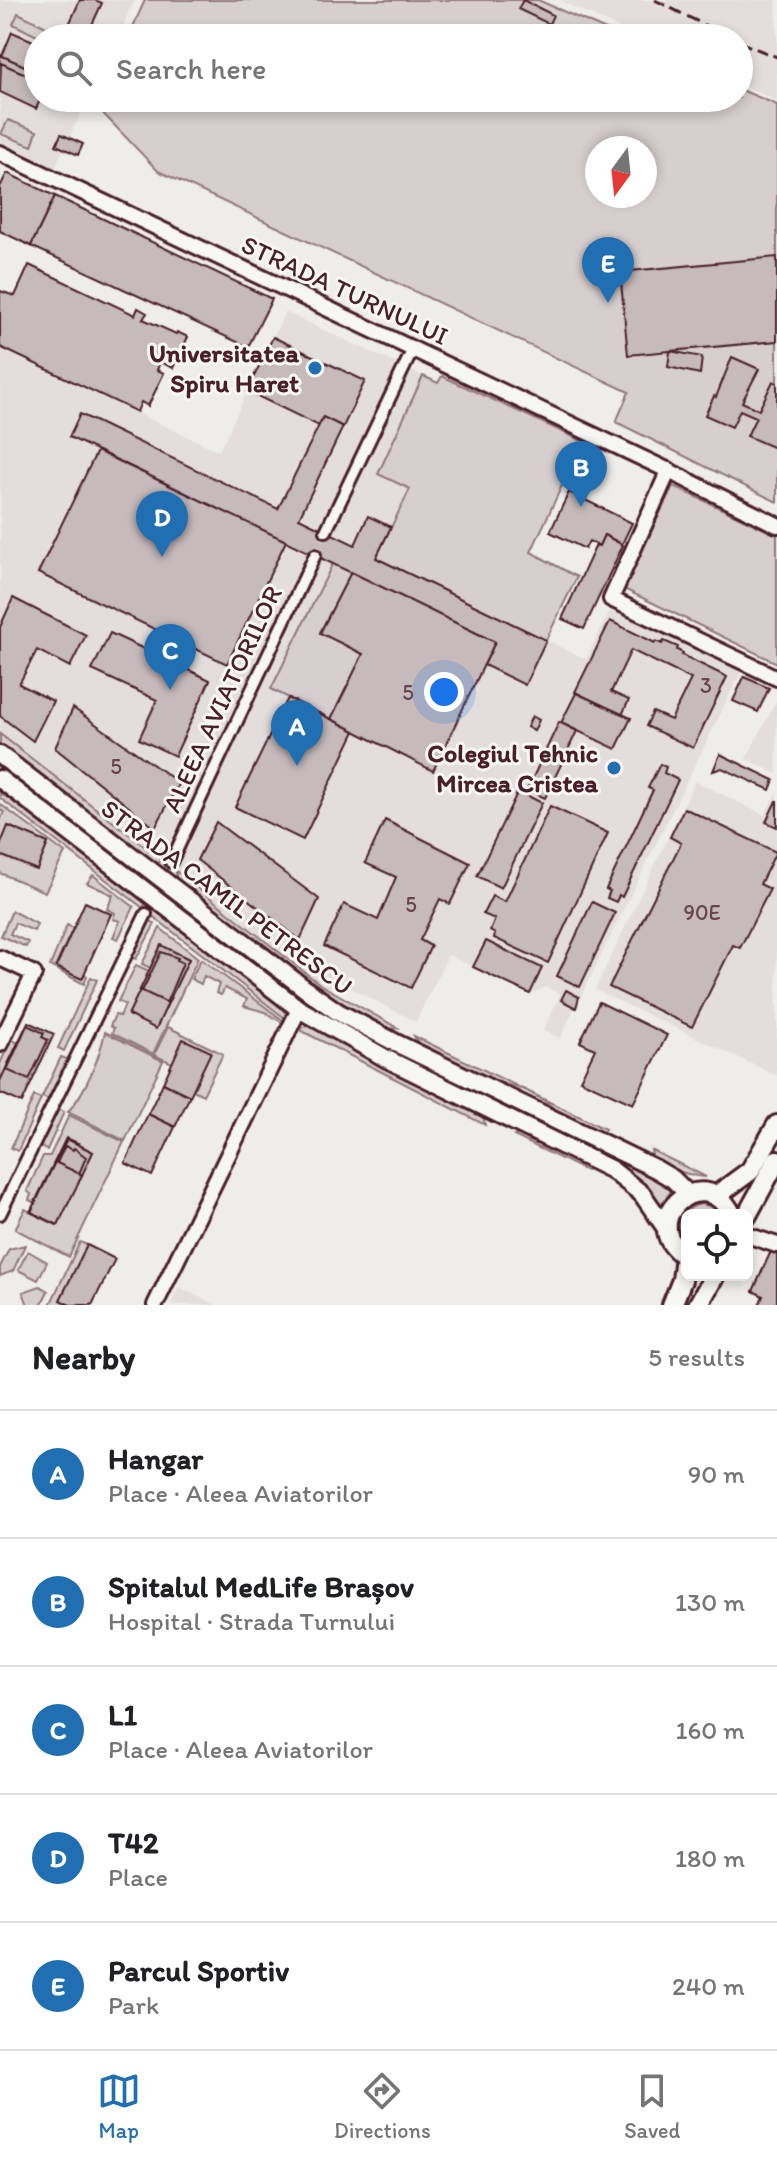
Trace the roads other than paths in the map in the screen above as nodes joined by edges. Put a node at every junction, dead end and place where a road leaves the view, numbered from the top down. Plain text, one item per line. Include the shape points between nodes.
1 (0, 153) edge
2 (413, 349) junction
3 (669, 470) junction
4 (777, 525) edge
5 (326, 531) tunnel mouth
6 (315, 555) tunnel mouth
7 (777, 678) edge
8 (0, 755) edge
9 (0, 779) edge
10 (171, 862) dead end
11 (146, 914) dead end
12 (0, 958) edge
13 (299, 1009) junction
14 (0, 1044) edge
15 (777, 1125) edge
16 (777, 1160) edge
17 (688, 1194) junction
18 (716, 1196) junction
19 (728, 1209) edge
20 (750, 1209) edge
21 (0, 1214) edge
22 (667, 1230) junction
23 (753, 1237) edge
24 (777, 1245) edge
25 (681, 1252) edge
26 (682, 1281) edge
27 (712, 1281) edge
28 (155, 1305) edge
29 (672, 1305) edge
30 (698, 1305) edge

1 - 2 street, STRADA TURNULUI
2 - 3 street, STRADA TURNULUI
2 - 5 street
3 - 4 street, STRADA TURNULUI
3 - 7 street via 611,599
6 - 10 street, ALEEA AVIATORILOR
8 - 17 street, STRADA CAMIL PETRESCU via 338,1012 656,1169
9 - 13 street, STRADA CAMIL PETRESCU
11 - 21 street
12 - 14 street via 34,974
13 - 22 street, STRADA CAMIL PETRESCU via 387,1059 612,1170 642,1194
13 - 28 street, STRADA CAMIL PETRESCU
15 - 18 main road via 750,1171
16 - 20 main road
17 - 18 main road
17 - 22 main road via 671,1208
18 - 19 main road
22 - 25 main road
23 - 24 street
26 - 29 main road
27 - 30 main road

